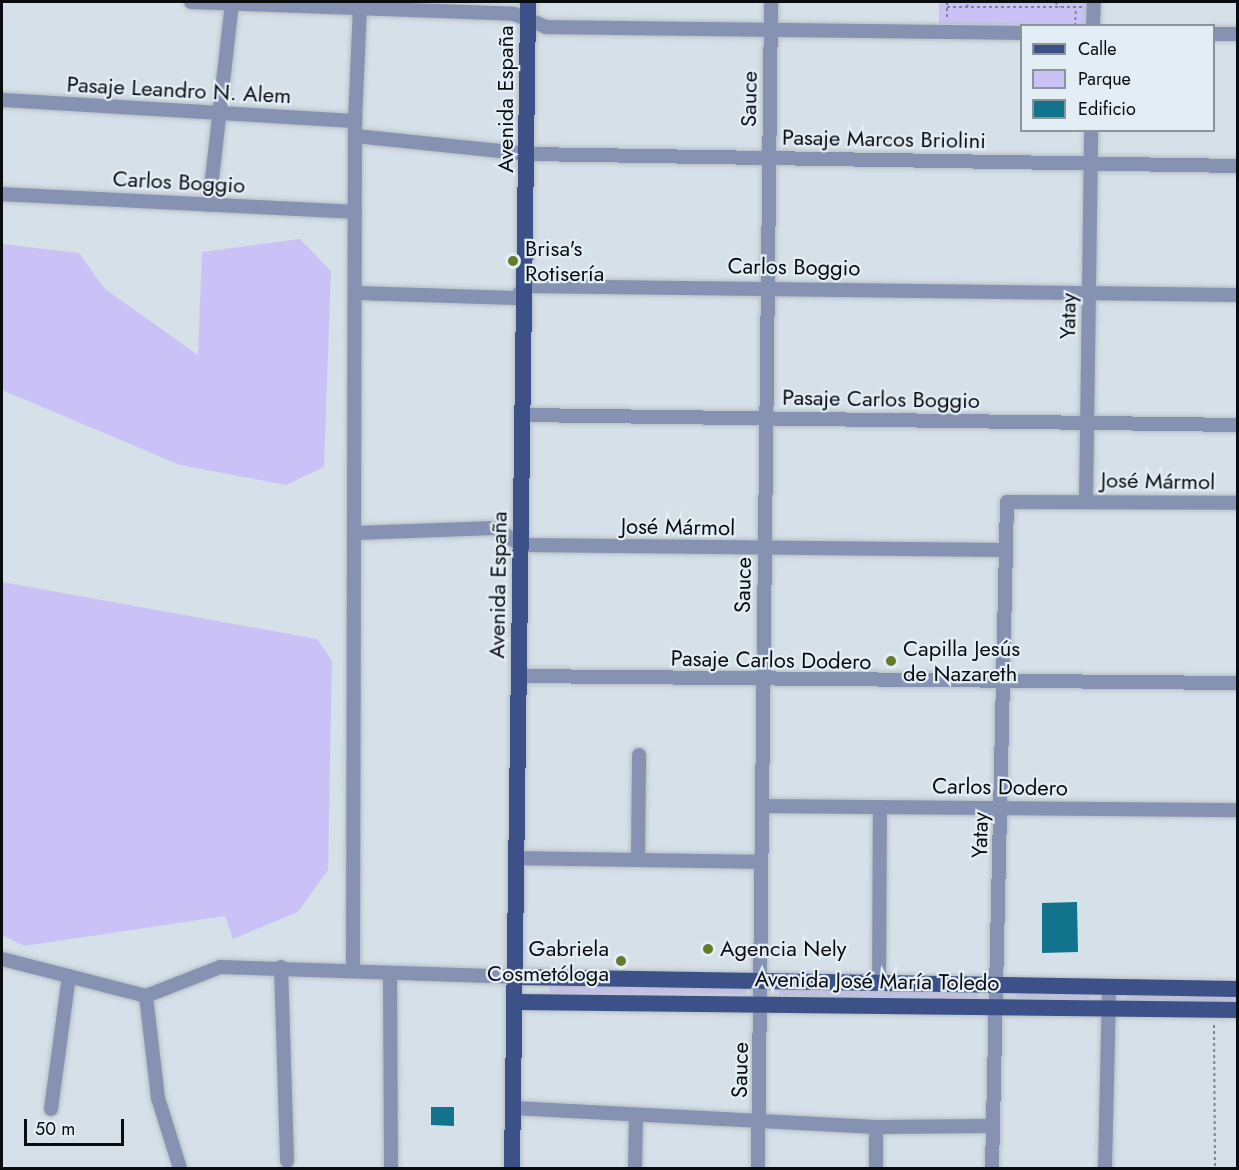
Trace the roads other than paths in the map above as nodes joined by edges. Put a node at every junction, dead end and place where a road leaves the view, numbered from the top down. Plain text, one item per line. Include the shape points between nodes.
1 (190, 2) edge
2 (232, 2) edge
3 (528, 2) edge
4 (771, 2) edge
5 (1094, 3) edge
6 (360, 6) junction
7 (528, 21) junction
8 (1093, 24) edge
9 (771, 27) junction
10 (1020, 33) edge
11 (1215, 34) edge
12 (1238, 34) edge
13 (2, 100) edge
14 (217, 114) junction
15 (355, 121) junction
16 (1091, 132) edge
17 (355, 136) junction
18 (529, 154) junction
19 (769, 158) junction
20 (1091, 164) junction
21 (1238, 166) edge
22 (2, 194) edge
23 (209, 205) junction
24 (355, 212) junction
25 (525, 286) junction
26 (767, 288) junction
27 (356, 293) junction
28 (1089, 293) junction
29 (1238, 295) edge
30 (523, 415) junction
31 (766, 418) junction
32 (1088, 424) junction
33 (1238, 425) edge
34 (1086, 501) junction
35 (1006, 502) joint
36 (1238, 503) edge
37 (356, 533) junction
38 (521, 545) junction
39 (765, 549) junction
40 (1005, 550) junction
41 (519, 676) junction
42 (1004, 681) junction
43 (763, 682) junction
44 (1238, 683) edge
45 (639, 755) dead end
46 (762, 806) junction
47 (880, 807) junction
48 (1001, 808) junction
49 (1238, 810) edge
50 (516, 858) junction
51 (638, 858) junction
52 (761, 862) junction
53 (2, 959) edge
54 (281, 967) junction
55 (353, 971) junction
56 (390, 973) junction
57 (69, 976) junction
58 (516, 977) junction
59 (879, 984) junction
60 (997, 986) junction
61 (1109, 987) junction
62 (1238, 989) edge
63 (761, 992) junction
64 (146, 996) junction
65 (516, 1002) junction
66 (996, 1006) junction
67 (1108, 1009) junction
68 (1238, 1010) edge
69 (513, 1108) junction
70 (51, 1109) dead end
71 (636, 1116) junction
72 (759, 1122) junction
73 (993, 1126) junction
74 (876, 1127) junction
75 (287, 1161) dead end
76 (180, 1168) edge
77 (391, 1168) edge
78 (512, 1168) edge
79 (635, 1168) edge
80 (758, 1168) edge
81 (876, 1168) edge
82 (992, 1168) edge
83 (1105, 1168) edge

1 - 2 street
2 - 6 street
2 - 14 street
3 - 7 main road, Avenida España
4 - 9 street, Sauce
5 - 8 street
6 - 7 street via 514,14
6 - 15 street
7 - 9 street via 546,27
7 - 18 main road, Avenida España
9 - 10 street
9 - 19 street, Sauce
11 - 12 street
13 - 14 street, Pasaje Leandro N. Alem
14 - 15 street, Pasaje Leandro N. Alem
14 - 23 street
15 - 17 street
16 - 20 street, Yatay
17 - 18 street
17 - 24 street
18 - 19 street, Pasaje Marcos Briolini
18 - 25 main road, Avenida España
19 - 20 street, Pasaje Marcos Briolini
19 - 26 street, Sauce
20 - 21 street, Pasaje Marcos Briolini
20 - 28 street, Yatay
22 - 23 street, Carlos Boggio
23 - 24 street, Carlos Boggio
24 - 27 street
25 - 26 street, Carlos Boggio
25 - 27 street, Carlos Boggio via 516,298
25 - 30 main road, Avenida España
26 - 28 street, Carlos Boggio
26 - 31 street, Sauce
27 - 37 street
28 - 29 street, Carlos Boggio
28 - 32 street, Yatay
30 - 31 street, Pasaje Carlos Boggio
30 - 38 main road, Avenida España
31 - 32 street, Pasaje Carlos Boggio
31 - 39 street, Sauce
32 - 33 street, Pasaje Carlos Boggio
32 - 34 street, Yatay
34 - 35 street, José Mármol
34 - 36 street, José Mármol
35 - 40 street, Yatay
37 - 38 street via 495,528
37 - 55 street
38 - 39 street, José Mármol
38 - 41 main road, Avenida España
39 - 40 street, José Mármol
39 - 43 street, Sauce
40 - 42 street, Yatay
41 - 43 street, Pasaje Carlos Dodero
41 - 50 main road, Avenida España
42 - 43 street, Pasaje Carlos Dodero
42 - 44 street, Pasaje Carlos Dodero
42 - 48 street, Yatay
43 - 46 street, Sauce
45 - 51 street
46 - 47 street, Carlos Dodero
46 - 52 street, Sauce
47 - 48 street, Carlos Dodero
47 - 59 street
48 - 49 street, Carlos Dodero
48 - 60 street, Yatay
50 - 51 street
50 - 58 main road, Avenida España
51 - 52 street
52 - 63 street, Sauce
53 - 57 street
54 - 55 street
54 - 64 street via 220,967
54 - 75 street
55 - 56 street
56 - 58 street
56 - 77 street
57 - 64 street
57 - 70 street
58 - 63 main road, Avenida José María Toledo
58 - 65 main road, Avenida España
59 - 60 main road, Avenida José María Toledo
59 - 63 main road, Avenida José María Toledo
60 - 61 main road, Avenida José María Toledo
60 - 66 street, Yatay
61 - 62 main road, Avenida José María Toledo
61 - 67 street
63 - 65 main road, Avenida José María Toledo
63 - 66 main road, Avenida José María Toledo
63 - 72 street, Sauce
64 - 76 street via 158,1098
65 - 69 main road, Avenida España
66 - 67 main road, Avenida José María Toledo
66 - 73 street, Yatay
67 - 68 main road, Avenida José María Toledo
67 - 83 street
69 - 71 street via 622,1111
69 - 78 main road, Avenida España
71 - 72 street
71 - 79 street
72 - 74 street
72 - 80 street, Sauce
73 - 74 street
73 - 82 street, Yatay
74 - 81 street

